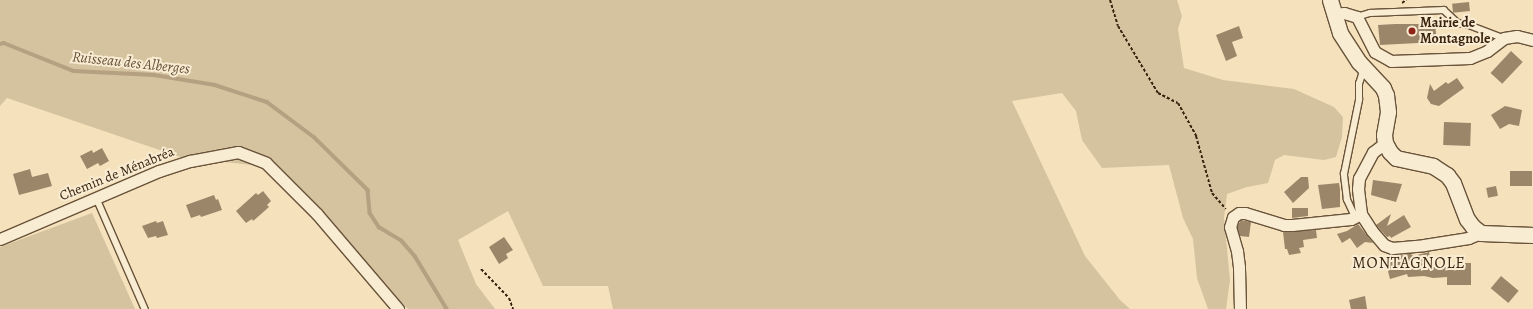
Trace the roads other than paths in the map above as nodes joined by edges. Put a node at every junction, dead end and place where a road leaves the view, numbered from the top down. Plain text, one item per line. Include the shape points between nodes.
1 (1332, 7) edge
2 (1357, 17) junction
3 (1504, 38) junction
4 (1533, 40) edge
5 (1367, 71) junction
6 (1385, 143) junction
7 (97, 198) junction
8 (1358, 215) junction
9 (1481, 233) junction
10 (1533, 235) edge
11 (0, 239) edge
12 (145, 309) edge
13 (398, 309) edge
14 (1240, 309) edge

1 - 2 street
1 - 5 street via 1340,33
2 - 3 lane via 1370,13 1444,10 1458,23
2 - 3 street via 1369,45 1375,52 1391,61 1470,58 1487,51
3 - 4 street via 1517,36
5 - 6 street via 1383,88 1387,99
5 - 8 lane via 1362,75 1359,84 1359,100 1344,174 1347,200
6 - 8 street via 1372,152 1359,178
6 - 9 street via 1396,158 1433,166 1447,175 1453,183 1467,219
7 - 11 street, Chemin de Ménabréa
7 - 12 lane
7 - 13 street, Chemin de Ménabréa via 159,171 190,161 238,152 266,163 317,214
8 - 9 street via 1380,240 1392,248 1468,238
8 - 14 street via 1344,220 1292,225 1245,213 1233,217 1230,227 1239,267
9 - 10 street

